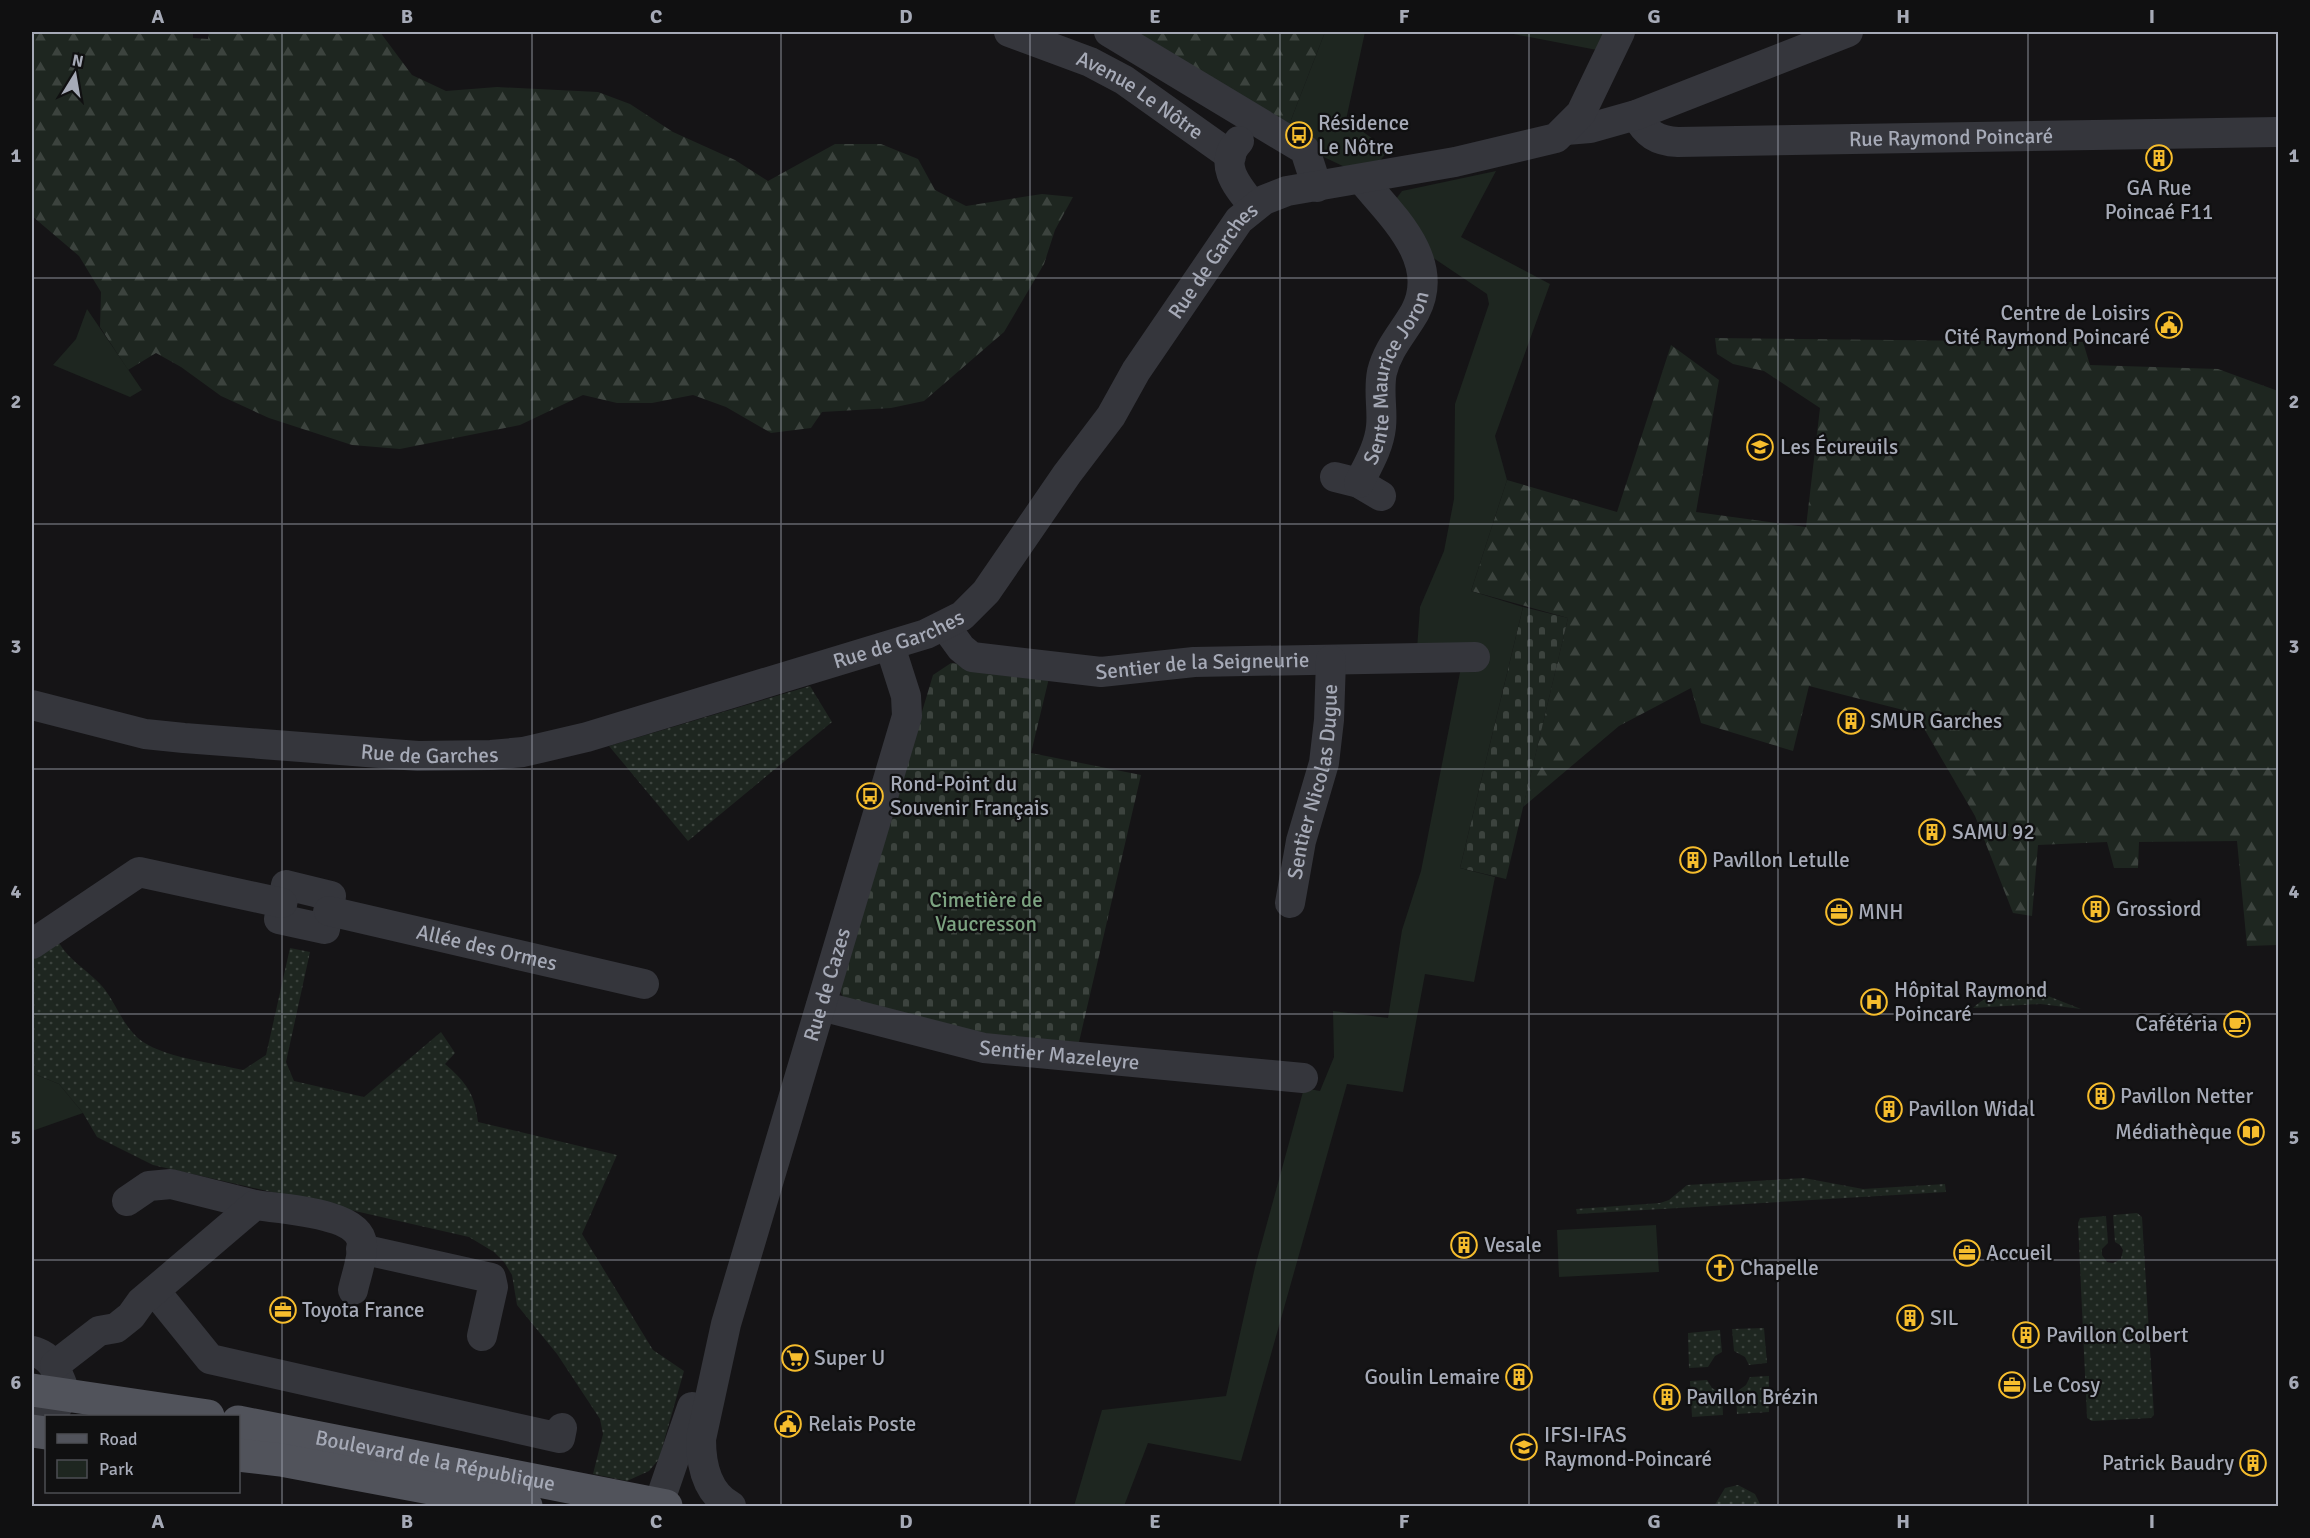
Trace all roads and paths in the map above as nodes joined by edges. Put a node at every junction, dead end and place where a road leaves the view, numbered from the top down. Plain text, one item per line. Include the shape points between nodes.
1 (1009, 32) edge
2 (1109, 32) edge
3 (1620, 32) edge
4 (1848, 32) edge
5 (1636, 115) junction
6 (1564, 132) junction
7 (2278, 132) edge
8 (1278, 135) junction
9 (1231, 156) junction
10 (1362, 180) junction
11 (1317, 187) junction
12 (1254, 207) junction
13 (1358, 485) dead end
14 (945, 626) junction
15 (890, 646) junction
16 (1475, 657) dead end
17 (1331, 660) junction
18 (32, 705) edge
19 (1290, 903) dead end
20 (32, 944) edge
21 (644, 984) dead end
22 (821, 1006) junction
23 (1303, 1078) dead end
24 (127, 1201) dead end
25 (255, 1205) junction
26 (362, 1249) junction
27 (353, 1290) dead end
28 (148, 1297) junction
29 (726, 1324) junction
30 (482, 1336) dead end
31 (43, 1358) edge
32 (32, 1390) edge
33 (66, 1395) junction
34 (32, 1411) edge
35 (201, 1415) edge
36 (240, 1422) edge
37 (562, 1428) dead end
38 (240, 1455) edge
39 (709, 1493) edge
40 (526, 1506) edge
41 (661, 1506) edge
42 (731, 1506) edge

1 - 9 street, Avenue Le Nôtre via 1090,62 1124,80
2 - 8 street, Avenue Le Nôtre
3 - 6 street via 1588,102
4 - 5 street, Rue de Garches
5 - 6 street, Rue de Garches
5 - 7 street, Rue Raymond Poincaré via 1654,138 1678,142
6 - 10 street, Rue de Garches via 1538,144
8 - 9 street, Avenue Le Nôtre via 1253,133 1237,143
8 - 11 street, Avenue Le Nôtre via 1305,150
9 - 12 street via 1231,176
10 - 11 street, Rue de Garches
10 - 13 street, Sente Maurice Joron via 1408,235 1423,286 1414,312 1387,355 1380,392 1380,438
11 - 12 street, Rue de Garches via 1287,191
12 - 14 street, Rue de Garches via 1228,234 1136,371 1111,417 986,592 962,616
14 - 15 street, Rue de Garches
14 - 17 street, Sentier de la Seigneurie via 972,657 1085,671 1117,672 1194,662
15 - 18 street, Rue de Garches via 587,737 491,755 418,756 145,734
15 - 22 street, Rue de Cazes via 906,696 907,716
16 - 17 street, Sentier de la Seigneurie
17 - 19 street, Sentier Nicolas Dugue via 1324,763 1301,841
20 - 21 street, Allée des Ormes via 139,872 282,903 286,885 331,896 329,911
22 - 23 street, Sentier Mazeleyre via 984,1048
22 - 29 street, Rue de Cazes
24 - 25 street via 149,1186 171,1184
25 - 26 street via 342,1219 355,1227
25 - 28 street
26 - 27 street
26 - 30 street via 491,1278 493,1287
28 - 31 street via 116,1328 99,1331
28 - 37 street via 210,1359 560,1438
29 - 39 street, Rue de Cazes via 701,1439
29 - 41 street, Rue de Cazes via 695,1398
31 - 33 street
32 - 33 main road
33 - 34 street via 55,1409
33 - 35 main road
36 - 41 main road, Boulevard de la République
38 - 40 main road, Boulevard de la République
39 - 42 street, Rue de Cazes

